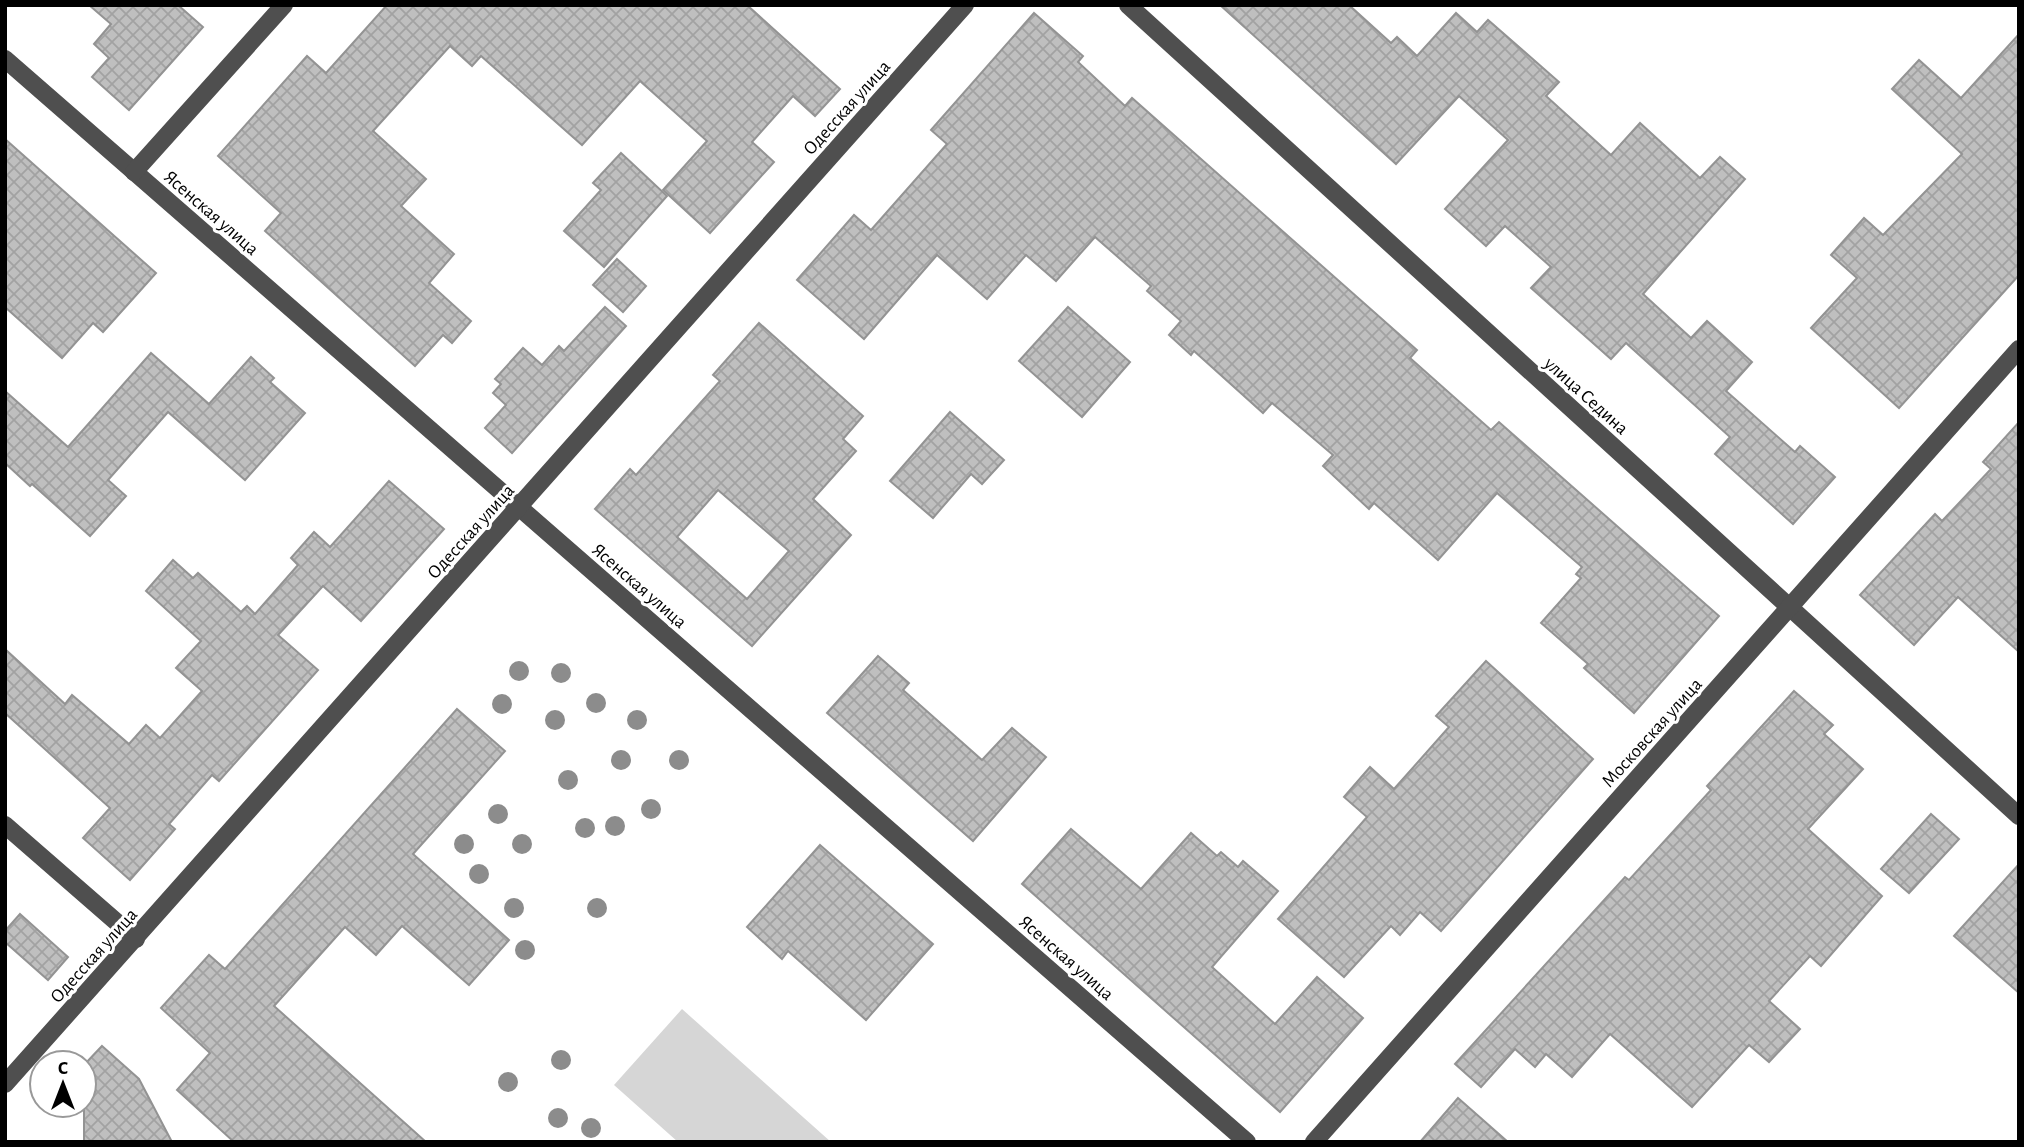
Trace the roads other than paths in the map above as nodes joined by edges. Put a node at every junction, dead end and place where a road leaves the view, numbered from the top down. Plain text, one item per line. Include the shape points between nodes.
1 (284, 5) edge
2 (965, 5) edge
3 (1128, 5) edge
4 (5, 60) edge
5 (134, 172) junction
6 (2019, 349) edge
7 (519, 507) junction
8 (1789, 608) junction
9 (2019, 816) edge
10 (5, 825) edge
11 (136, 939) junction
12 (5, 1084) edge
13 (1247, 1142) edge
14 (1314, 1142) edge

1 - 5 street
2 - 7 street, Одесская улица
3 - 8 street, улица Седина
4 - 5 street, Ясенская улица
5 - 7 street, Ясенская улица
6 - 8 street, Московская улица
7 - 11 street, Одесская улица
7 - 13 street, Ясенская улица
8 - 9 street, улица Седина
8 - 14 street, Московская улица
10 - 11 street
11 - 12 street, Одесская улица

